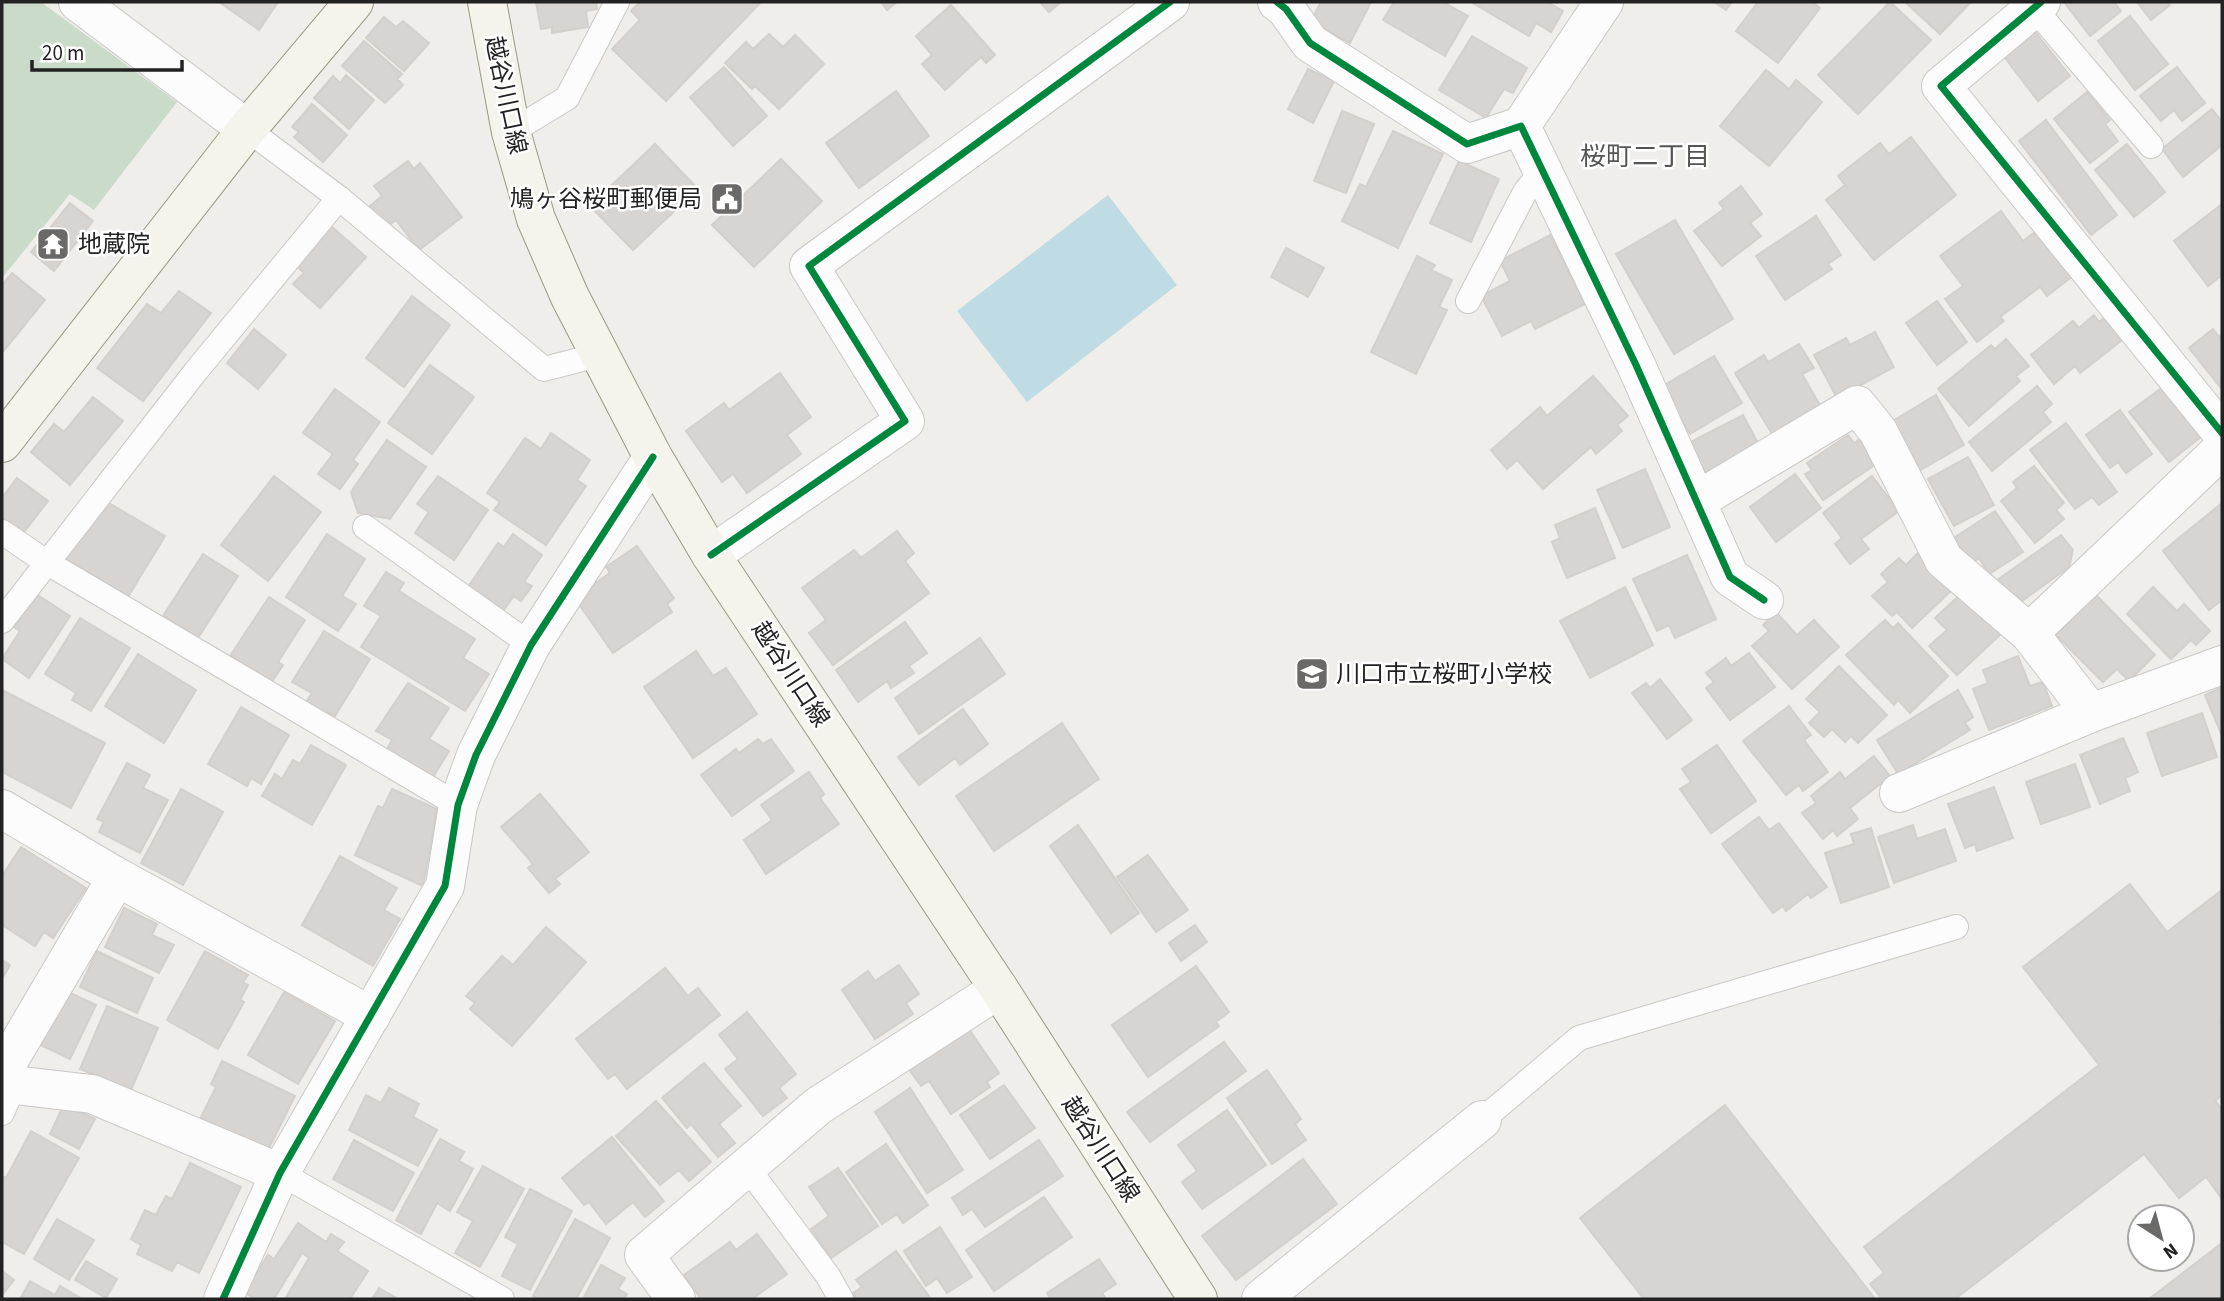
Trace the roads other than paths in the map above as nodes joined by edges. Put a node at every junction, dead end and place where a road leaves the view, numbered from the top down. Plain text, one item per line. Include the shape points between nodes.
1 (78, 2) edge
2 (354, 2) edge
3 (487, 2) edge
4 (617, 2) edge
5 (1170, 2) edge
6 (1284, 4) edge
7 (1593, 5) edge
8 (2037, 5) edge
9 (1521, 126) junction
10 (247, 129) junction
11 (511, 132) junction
12 (2151, 146) dead end
13 (1542, 171) junction
14 (339, 198) junction
15 (1468, 301) dead end
16 (598, 355) junction
17 (2222, 433) edge
18 (2, 443) edge
19 (2222, 449) edge
20 (653, 457) junction
21 (1696, 502) junction
22 (365, 527) dead end
23 (2, 532) edge
24 (711, 555) junction
25 (46, 562) junction
26 (1764, 600) dead end
27 (2, 621) edge
28 (2029, 633) junction
29 (531, 645) junction
30 (2222, 665) edge
31 (2091, 713) junction
32 (1899, 793) dead end
33 (458, 805) junction
34 (2, 809) edge
35 (117, 877) junction
36 (1956, 927) dead end
37 (999, 989) junction
38 (371, 1016) junction
39 (5, 1087) edge
40 (1482, 1120) joint
41 (747, 1167) junction
42 (280, 1172) junction
43 (1193, 1298) edge
44 (223, 1299) edge
45 (502, 1299) edge
46 (676, 1299) edge
47 (841, 1299) edge
48 (1261, 1299) edge

1 - 10 street
2 - 10 main road
3 - 11 main road, 越谷川口線
4 - 11 lane via 567,98
5 - 24 street via 809,266 905,421
6 - 9 street via 1310,43 1467,144
7 - 9 street
8 - 12 lane
8 - 17 street via 1941,86
9 - 13 street
10 - 14 lane
10 - 18 main road
11 - 16 main road, 越谷川口線 via 536,219
13 - 15 lane via 1525,192
13 - 21 street
14 - 16 lane via 544,369
14 - 25 lane
16 - 20 main road, 越谷川口線
19 - 28 street
20 - 24 main road, 越谷川口線
20 - 29 street
21 - 26 street via 1730,577
21 - 28 street via 1857,405 1878,431 1944,560
22 - 29 lane
23 - 25 lane
24 - 37 main road, 越谷川口線
25 - 27 lane
25 - 33 lane
28 - 31 street
29 - 33 street via 476,755
30 - 31 street
31 - 32 street
33 - 38 street via 445,886
34 - 35 street
35 - 38 street
35 - 39 street
36 - 40 lane via 1579,1038
37 - 41 street via 818,1106
37 - 43 main road, 越谷川口線
38 - 42 street
39 - 42 street via 92,1094
40 - 48 street
41 - 46 street via 644,1255
41 - 47 lane
42 - 44 street
42 - 45 lane

